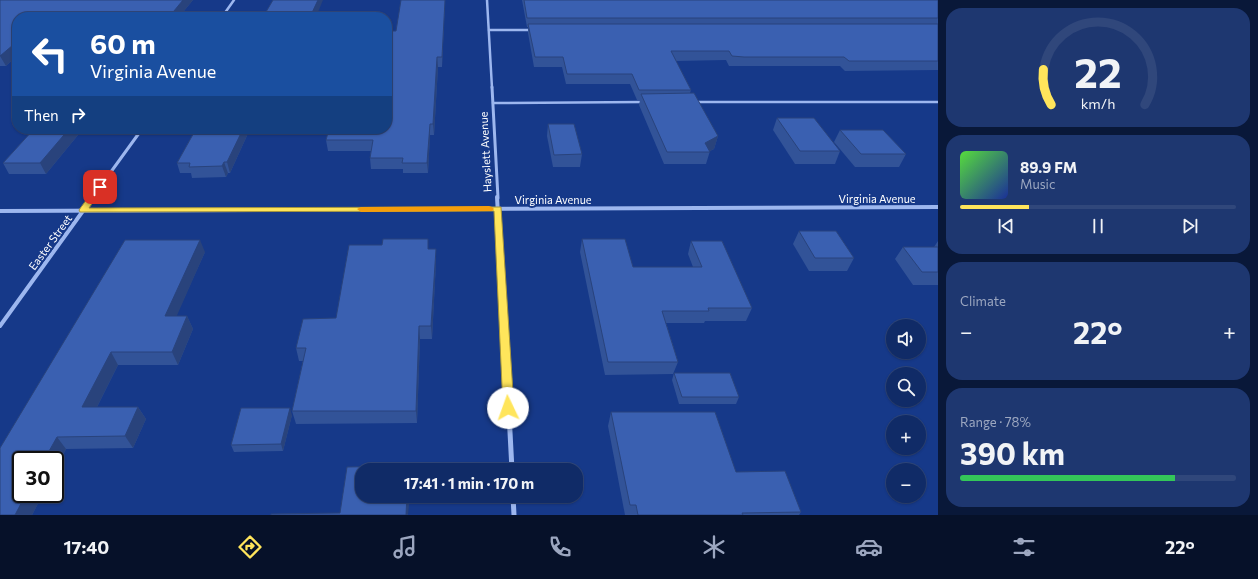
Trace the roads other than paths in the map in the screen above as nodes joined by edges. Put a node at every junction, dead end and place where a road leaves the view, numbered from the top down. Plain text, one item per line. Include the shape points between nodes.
1 (234, 0) edge
2 (487, 0) edge
3 (226, 12) edge
4 (489, 30) junction
5 (536, 30) edge
6 (644, 102) edge
7 (691, 102) edge
8 (938, 102) edge
9 (493, 103) junction
10 (138, 134) edge
11 (938, 207) edge
12 (498, 209) junction
13 (0, 210) edge
14 (83, 210) junction
15 (0, 326) edge
16 (512, 463) edge
17 (513, 503) edge
18 (514, 515) edge

1 - 3 street
2 - 4 street, Hayslett Avenue
4 - 5 street
4 - 9 street, Hayslett Avenue
6 - 9 lane
7 - 8 lane
9 - 12 street, Hayslett Avenue
10 - 14 street, Easter Street
11 - 12 street, Virginia Avenue
12 - 14 street, Virginia Avenue
12 - 16 street, Hayslett Avenue
13 - 14 street, Virginia Avenue
14 - 15 street, Easter Street
17 - 18 street

